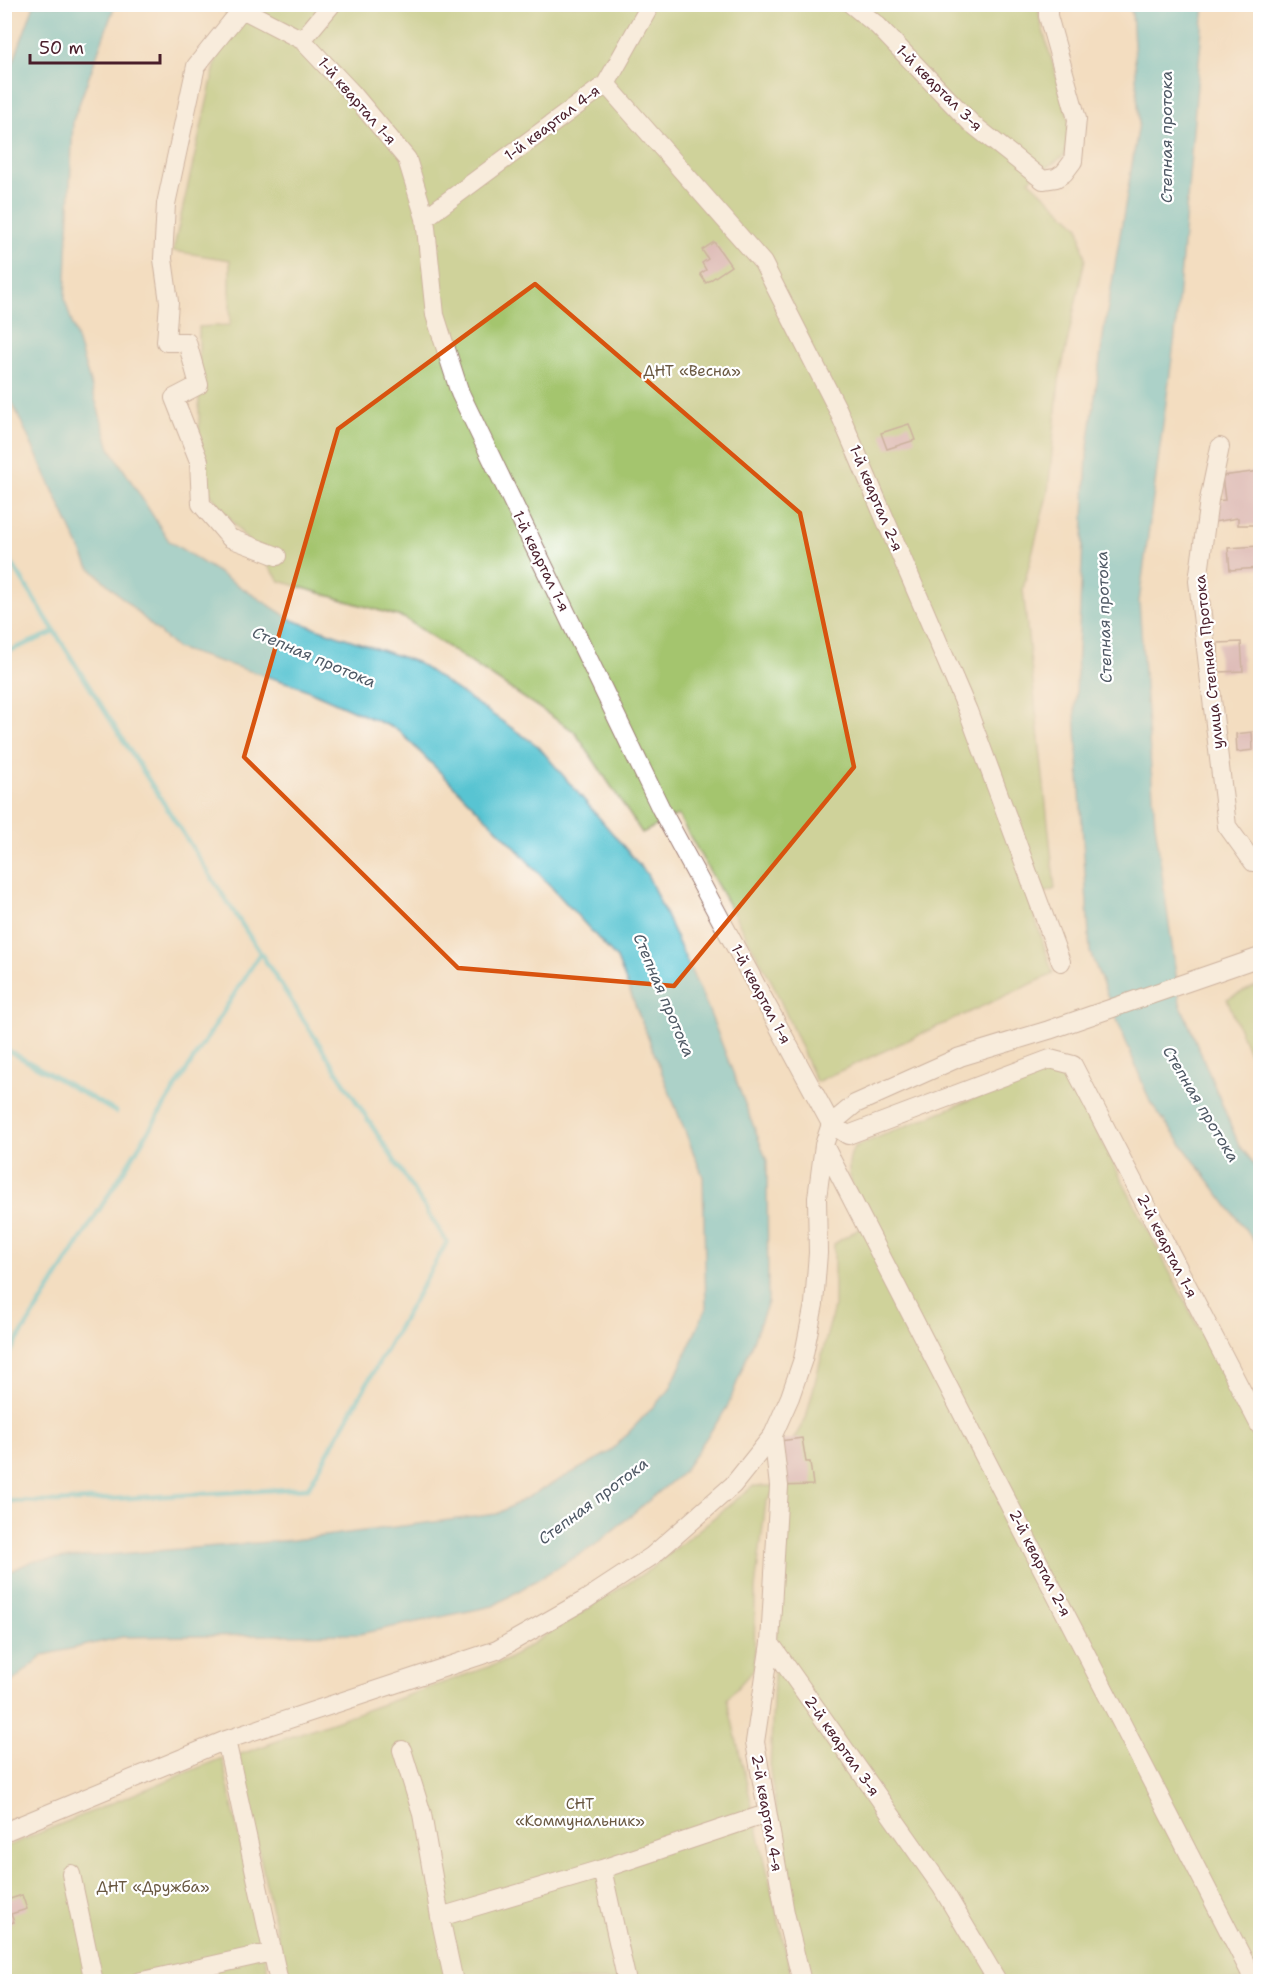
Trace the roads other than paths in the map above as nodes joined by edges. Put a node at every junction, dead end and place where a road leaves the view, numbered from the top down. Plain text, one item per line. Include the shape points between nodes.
1 (332, 4) edge
2 (651, 4) edge
3 (851, 4) edge
4 (1048, 4) edge
5 (302, 40) junction
6 (606, 84) junction
7 (425, 218) junction
8 (1220, 447) dead end
9 (278, 556) dead end
10 (1260, 861) edge
11 (1255, 959) edge
12 (1061, 962) dead end
13 (831, 1124) junction
14 (824, 1145) junction
15 (1260, 1426) edge
16 (773, 1435) junction
17 (770, 1643) junction
18 (226, 1740) junction
19 (402, 1750) dead end
20 (766, 1814) junction
21 (4, 1832) edge
22 (602, 1869) junction
23 (71, 1874) dead end
24 (440, 1917) junction
25 (272, 1952) junction
26 (94, 1982) edge
27 (138, 1982) edge
28 (279, 1982) edge
29 (454, 1982) edge
30 (627, 1982) edge
31 (802, 1982) edge
32 (998, 1982) edge
33 (1255, 1982) edge

1 - 5 street
2 - 6 street, 1-й квартал 4-я
3 - 4 street, 1-й квартал 3-я via 878,26 970,123 1043,180 1064,173 1073,161 1077,119
5 - 7 street, 1-й квартал 1-я via 407,159
5 - 9 street, 1-й квартал 1-я via 242,9 196,66 166,204 162,259 169,302 166,342 187,342 199,386 174,398 199,461 201,504 230,538
6 - 7 street, 1-й квартал 4-я
6 - 12 street, 1-й квартал 2-я via 763,263 838,410 968,711
7 - 13 street, 1-й квартал 1-я via 435,315 460,393 661,808
8 - 10 street, улица Степная Протока via 1198,581 1227,826 1253,862
11 - 13 street via 1054,1029 960,1057 855,1104
13 - 14 street
13 - 15 street, 2-й квартал 1-я via 848,1135 1050,1059 1073,1065
14 - 16 street via 817,1198 814,1304 802,1359
14 - 33 street, 2-й квартал 2-я
16 - 17 street via 779,1486
16 - 18 street via 734,1485 651,1556 585,1600 497,1650
17 - 20 street, 2-й квартал 4-я via 755,1742
17 - 32 street, 2-й квартал 3-я via 941,1886
18 - 21 street
18 - 25 street
19 - 24 street via 422,1814
20 - 22 street
20 - 31 street, 2-й квартал 4-я
22 - 24 street
22 - 30 street
23 - 26 street
24 - 29 street
25 - 27 street
25 - 28 street

